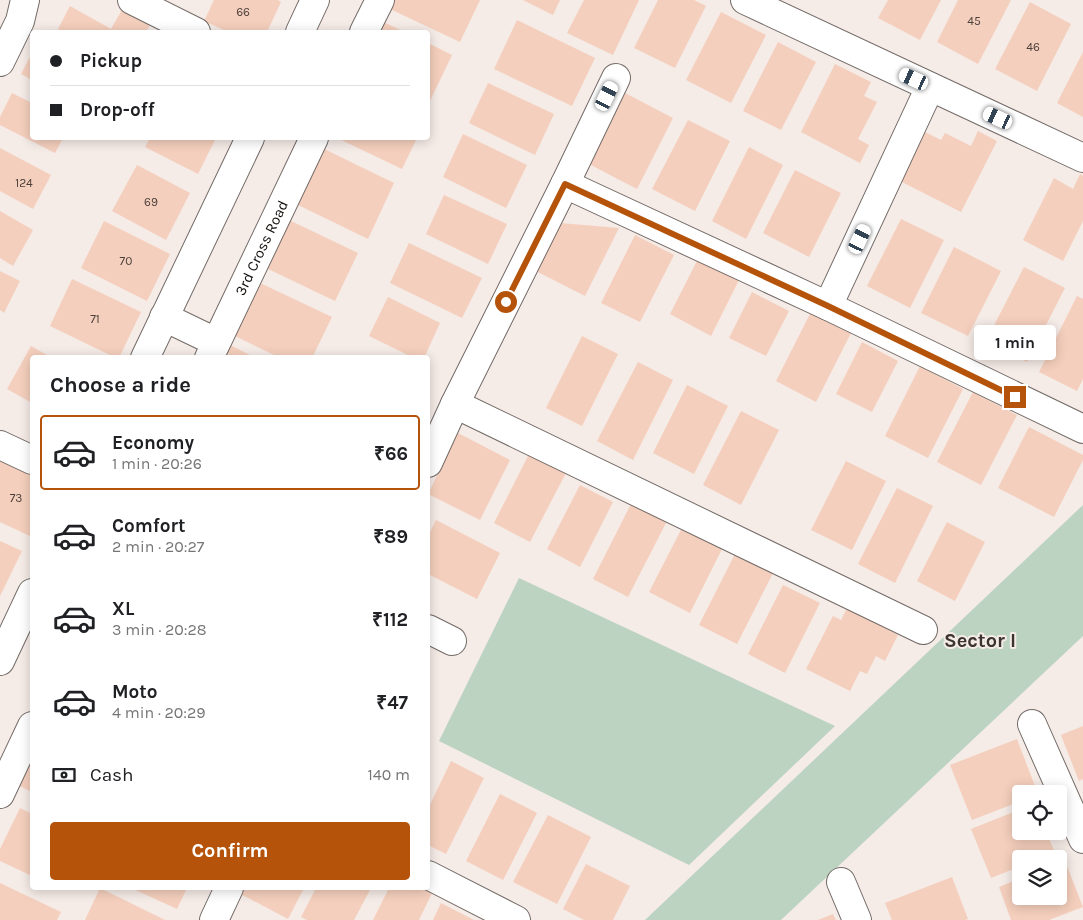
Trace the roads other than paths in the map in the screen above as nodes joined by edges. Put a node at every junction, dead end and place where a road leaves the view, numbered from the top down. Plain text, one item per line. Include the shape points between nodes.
1 (25, 0) edge
2 (315, 0) edge
3 (380, 0) edge
4 (745, 0) edge
5 (138, 3) edge
6 (192, 30) edge
7 (301, 30) edge
8 (365, 30) edge
9 (0, 62) edge
10 (616, 78) dead end
11 (930, 87) junction
12 (249, 140) edge
13 (313, 140) edge
14 (1083, 158) edge
15 (565, 184) junction
16 (828, 306) junction
17 (164, 316) junction
18 (213, 350) edge
19 (146, 355) edge
20 (455, 404) junction
21 (1083, 430) edge
22 (0, 444) edge
23 (30, 459) edge
24 (430, 459) edge
25 (30, 598) edge
26 (430, 630) edge
27 (923, 630) dead end
28 (452, 641) dead end
29 (0, 661) edge
30 (1032, 724) dead end
31 (30, 730) edge
32 (0, 794) edge
33 (1083, 839) edge
34 (430, 875) edge
35 (841, 882) dead end
36 (228, 890) edge
37 (214, 920) edge
38 (516, 920) edge
39 (857, 920) edge

1 - 9 street via 20,21
2 - 7 street
3 - 8 street
4 - 11 street
5 - 6 street
10 - 15 street
11 - 14 street
11 - 16 street
12 - 17 street
13 - 18 street, 3rd Cross Road
15 - 16 street
15 - 20 street
16 - 21 street
17 - 18 street
17 - 19 street
20 - 24 street
20 - 27 street
22 - 23 street
25 - 29 street
26 - 28 street
30 - 33 street
31 - 32 street
34 - 38 street
35 - 39 street
36 - 37 street

